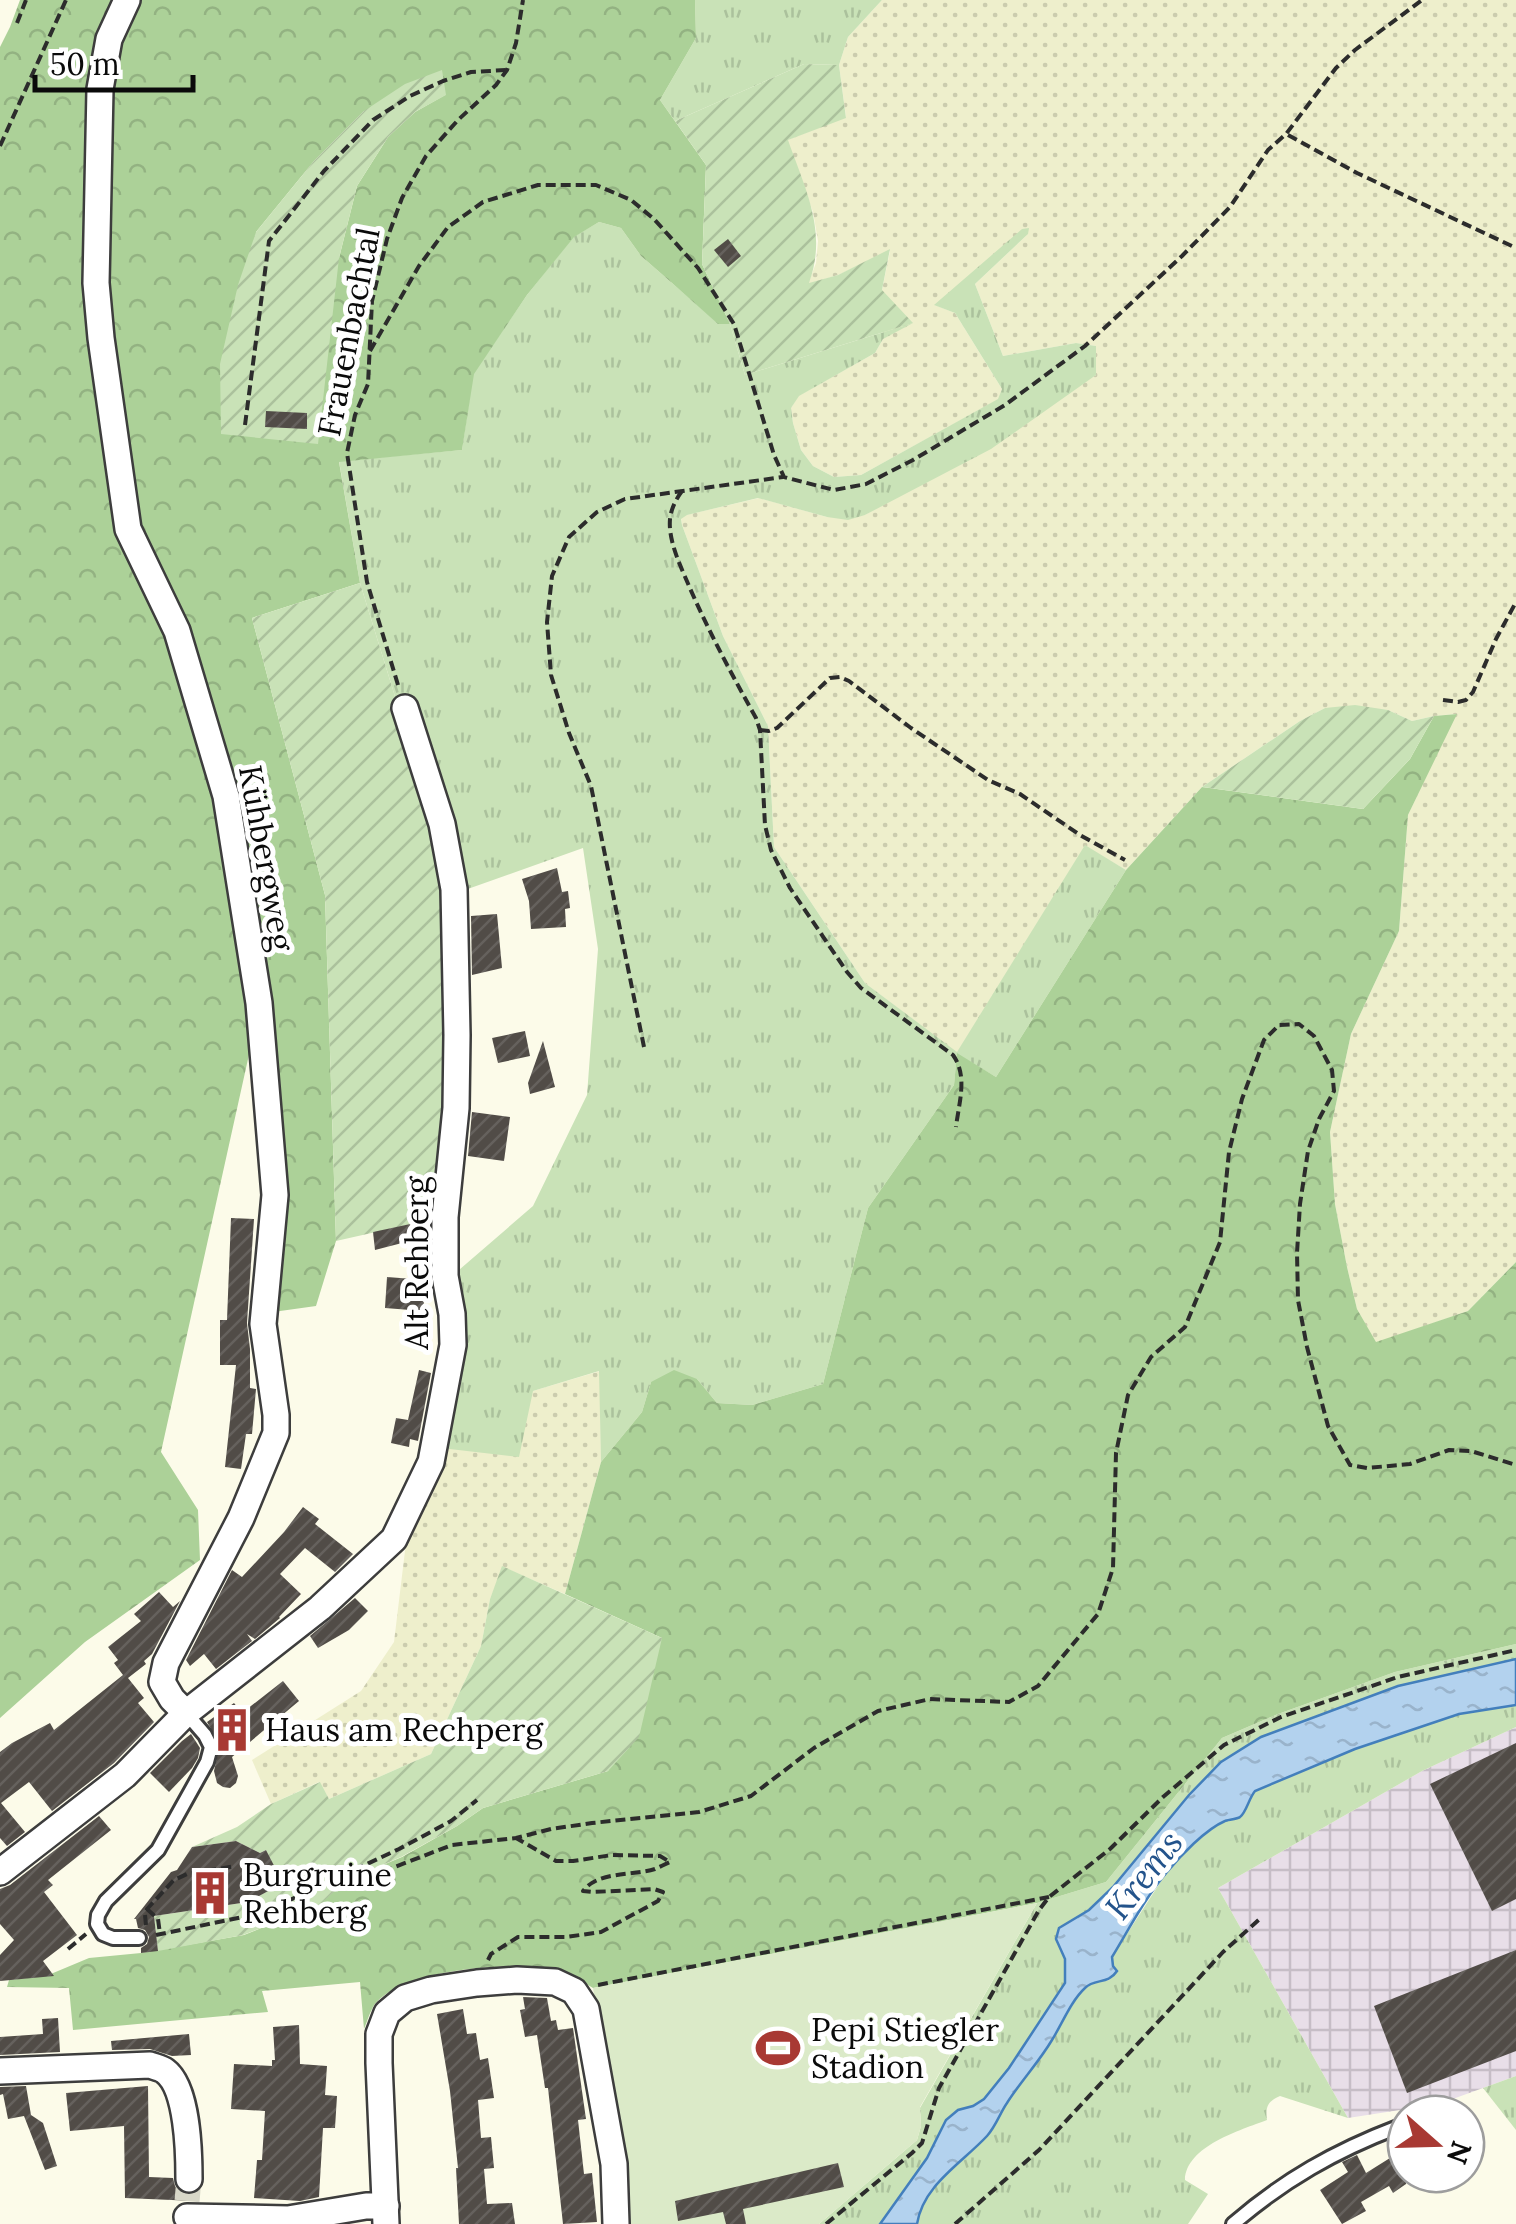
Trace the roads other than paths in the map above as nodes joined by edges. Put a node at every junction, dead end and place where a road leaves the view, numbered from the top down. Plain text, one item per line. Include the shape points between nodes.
1 (127, 0) edge
2 (405, 708) road end
3 (186, 1714) junction
4 (0, 1872) edge
5 (143, 1934) road end
6 (0, 2070) edge
7 (1386, 2132) edge
8 (187, 2205) edge
9 (386, 2215) edge
10 (616, 2224) edge
11 (1234, 2224) edge

1 - 3 street, Kühbergweg via 110,38 100,88 101,338 128,528 178,631 226,796 259,1003 276,1195 264,1324 276,1433 241,1518 166,1663 162,1682
2 - 3 street, Alt Rehberg via 442,824 454,889 456,1108 445,1217 453,1345 431,1462 394,1539 320,1608
3 - 4 street, Alt Rehberg via 125,1775
3 - 5 lane via 211,1747 206,1762 158,1850 98,1915 102,1934
6 - 8 street via 150,2065 166,2071 185,2114
7 - 11 lane via 1314,2165
8 - 9 street via 288,2219 366,2206
9 - 10 street via 379,2063 388,2013 405,1998 431,1990 517,1980 555,1982 574,1991 586,2009 614,2164

